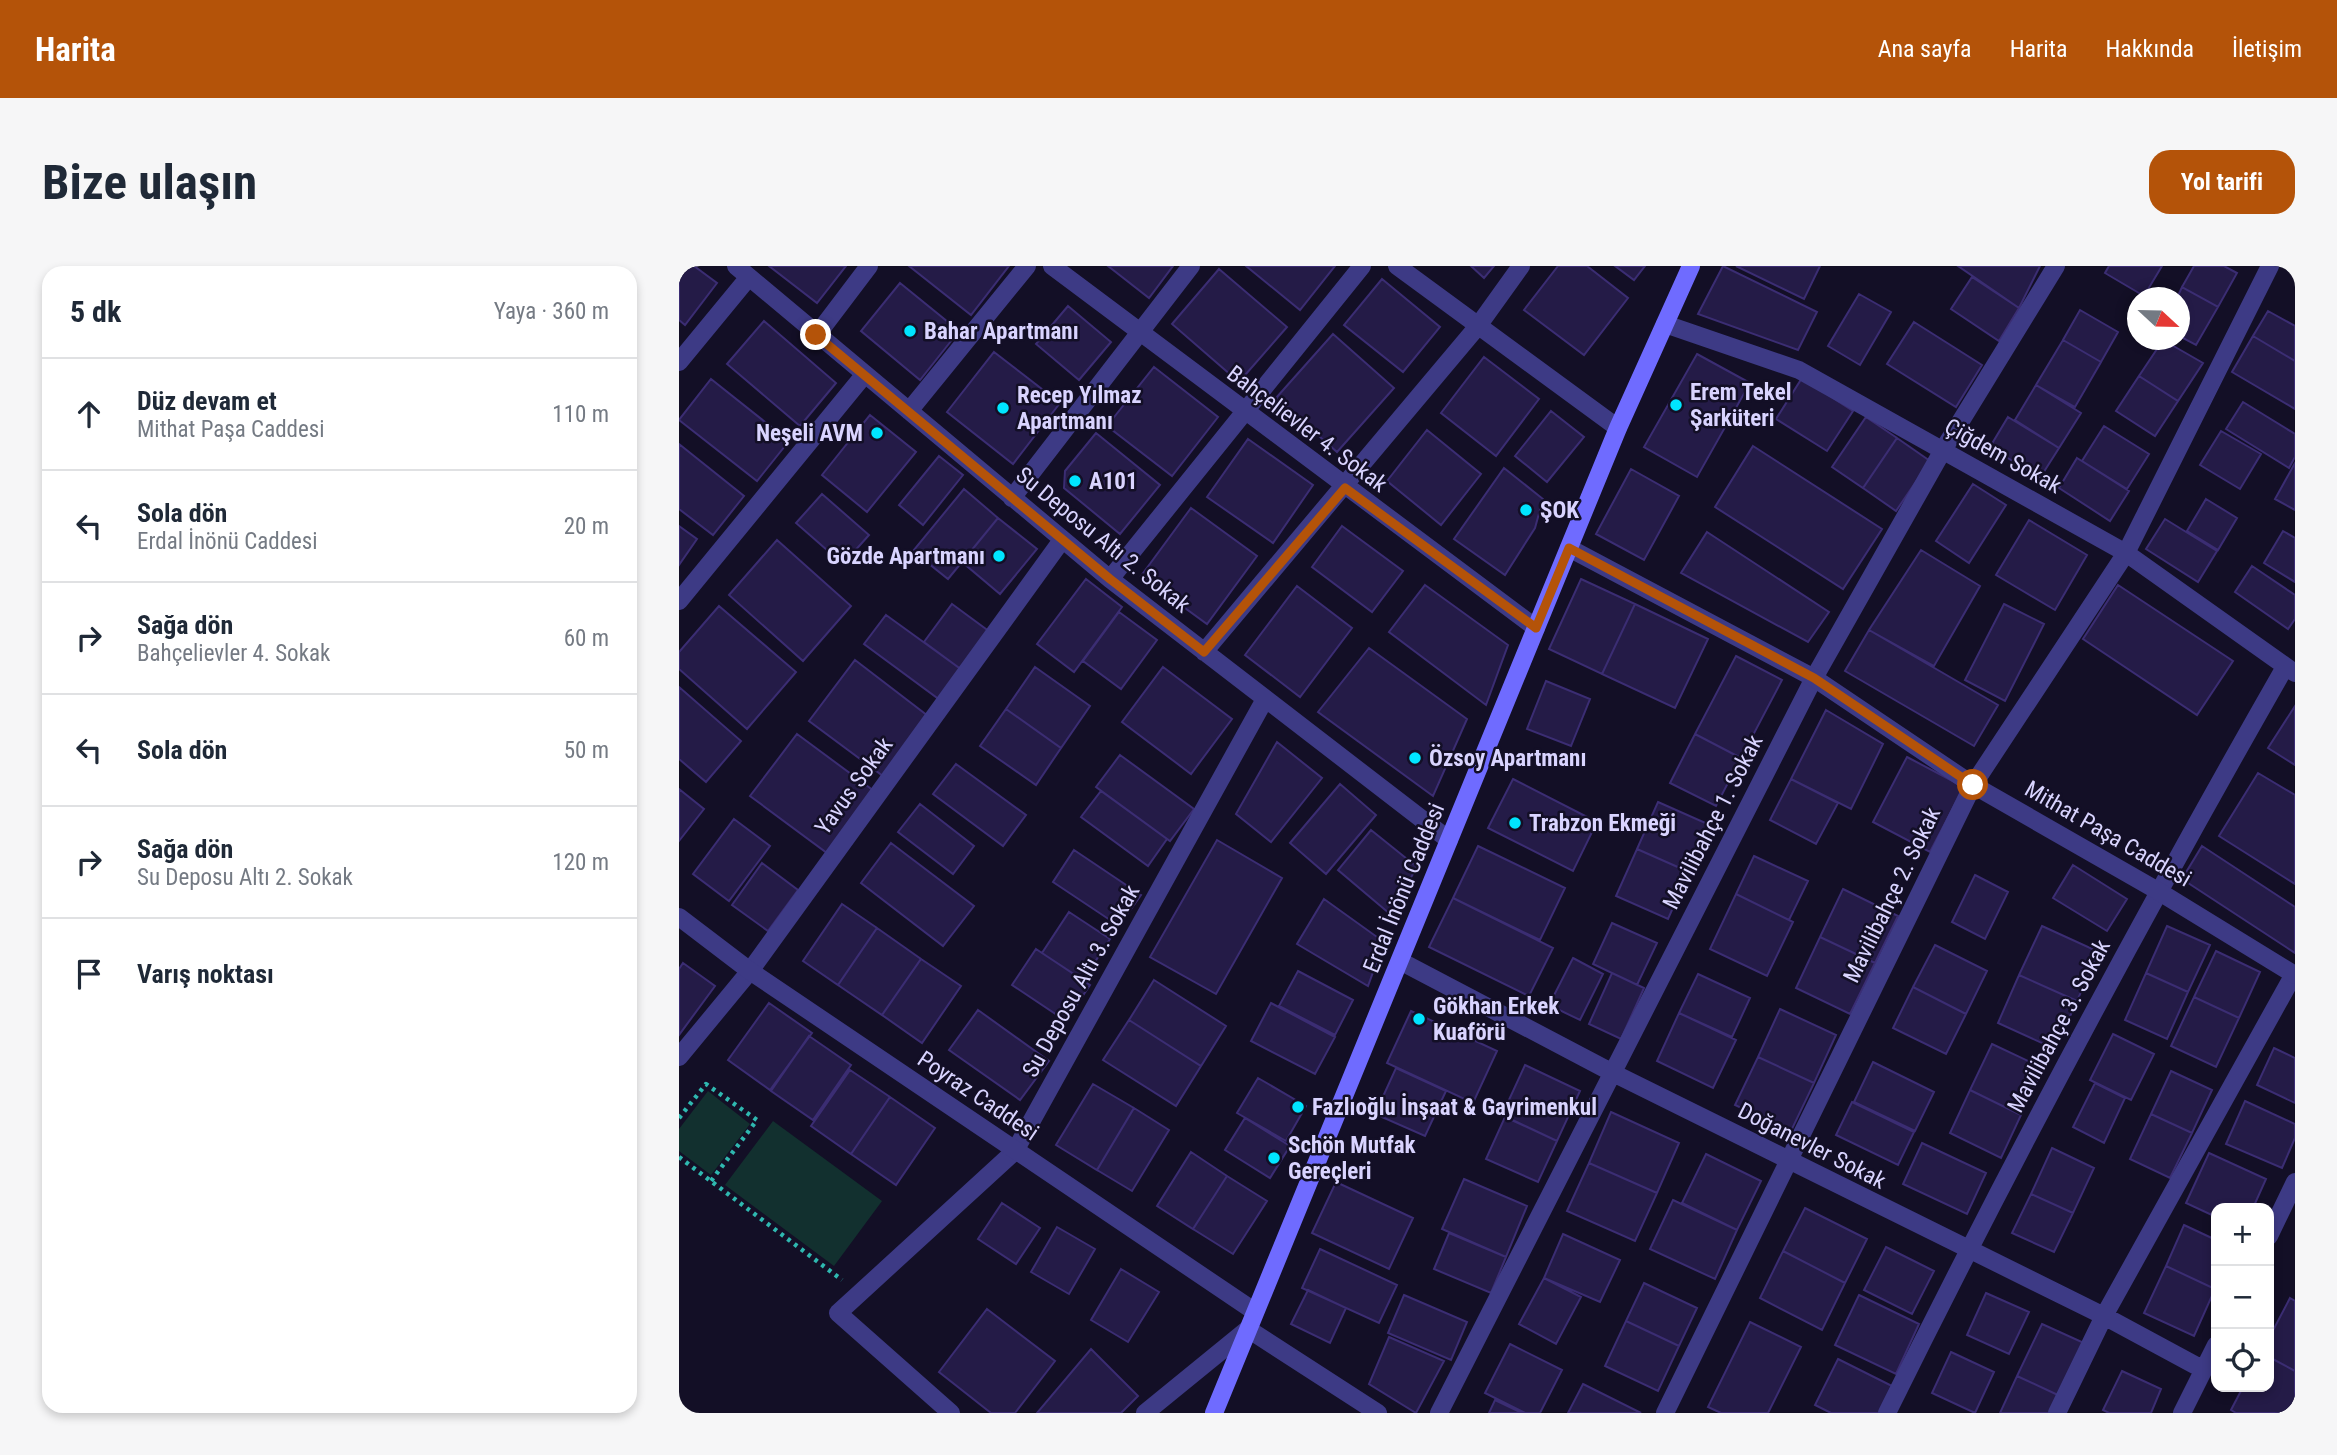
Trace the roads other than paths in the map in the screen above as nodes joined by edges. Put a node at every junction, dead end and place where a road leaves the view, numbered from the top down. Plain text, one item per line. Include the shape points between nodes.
1 (869, 266) edge
2 (1027, 266) edge
3 (1052, 266) edge
4 (1191, 266) edge
5 (1362, 266) edge
6 (1397, 266) edge
7 (1521, 266) edge
8 (1691, 266) edge
9 (2056, 266) edge
10 (2270, 266) edge
11 (743, 271) edge
12 (1665, 324) junction
13 (1478, 326) junction
14 (1138, 333) junction
15 (816, 335) junction
16 (679, 362) edge
17 (865, 374) junction
18 (909, 411) junction
19 (1242, 411) junction
20 (1618, 428) junction
21 (1943, 450) junction
22 (1345, 488) junction
23 (1012, 498) junction
24 (1062, 540) junction
25 (1569, 548) junction
26 (2126, 553) junction
27 (1110, 579) junction
28 (679, 601) edge
29 (1536, 628) junction
30 (1204, 652) junction
31 (2290, 670) edge
32 (1814, 678) junction
33 (1265, 699) junction
34 (1973, 785) junction
35 (1449, 840) junction
36 (2158, 891) junction
37 (679, 917) edge
38 (1400, 961) junction
39 (750, 971) junction
40 (2295, 975) edge
41 (679, 1057) edge
42 (1613, 1073) junction
43 (1015, 1151) junction
44 (1789, 1162) junction
45 (2295, 1182) edge
46 (2274, 1226) edge
47 (1967, 1251) junction
48 (1254, 1311) junction
49 (2104, 1316) junction
50 (1248, 1329) junction
51 (2211, 1355) edge
52 (2204, 1370) junction
53 (951, 1413) edge
54 (1145, 1413) edge
55 (1214, 1413) edge
56 (1378, 1413) edge
57 (1439, 1413) edge
58 (1665, 1413) edge
59 (1887, 1413) edge
60 (2057, 1413) edge
61 (2182, 1413) edge

1 - 15 street
2 - 18 street
3 - 14 street, Bahçelievler 4. Sokak
4 - 14 street
5 - 19 street
6 - 13 street
7 - 13 street
8 - 12 main road, Erdal İnönü Caddesi
9 - 21 street, Mavilibahçe 1. Sokak
10 - 26 street, Mavilibahçe 2. Sokak
11 - 15 street, Su Deposu Altı 2. Sokak
11 - 16 street
12 - 20 main road, Erdal İnönü Caddesi
12 - 21 street, Çiğdem Sokak via 1799,370
13 - 20 street
13 - 22 street
14 - 19 street, Bahçelievler 4. Sokak
14 - 23 street
15 - 17 street, Su Deposu Altı 2. Sokak
17 - 18 street, Su Deposu Altı 2. Sokak
17 - 28 street
18 - 23 street, Su Deposu Altı 2. Sokak
19 - 22 street, Bahçelievler 4. Sokak
19 - 27 street
20 - 25 main road, Erdal İnönü Caddesi
21 - 26 street, Çiğdem Sokak
21 - 32 street, Mavilibahçe 1. Sokak
22 - 29 street, Bahçelievler 4. Sokak
22 - 30 street
23 - 24 street, Su Deposu Altı 2. Sokak
24 - 27 street, Su Deposu Altı 2. Sokak
24 - 39 street, Yavus Sokak
25 - 29 main road, Erdal İnönü Caddesi
25 - 32 street, Mithat Paşa Caddesi
26 - 31 street, Çiğdem Sokak
26 - 34 street, Mavilibahçe 2. Sokak
27 - 30 street, Su Deposu Altı 2. Sokak
29 - 35 main road, Erdal İnönü Caddesi
30 - 33 street, Su Deposu Altı 2. Sokak
31 - 36 street, Mavilibahçe 3. Sokak
32 - 34 street, Mithat Paşa Caddesi
32 - 42 street, Mavilibahçe 1. Sokak
33 - 35 street, Su Deposu Altı 2. Sokak
33 - 43 street, Su Deposu Altı 3. Sokak
34 - 36 street, Mithat Paşa Caddesi
34 - 44 street, Mavilibahçe 2. Sokak
35 - 38 main road, Erdal İnönü Caddesi
36 - 40 street, Mithat Paşa Caddesi
36 - 47 street, Mavilibahçe 3. Sokak
37 - 39 street, Poyraz Caddesi
38 - 42 street, Doğanevler Sokak
38 - 48 main road, Erdal İnönü Caddesi
39 - 41 street, Yavus Sokak
39 - 43 street, Poyraz Caddesi
40 - 49 street
42 - 44 street, Doğanevler Sokak
42 - 57 street, Mavilibahçe 1. Sokak
43 - 48 street, Poyraz Caddesi
43 - 53 street, Su Deposu Altı 3. Sokak via 838,1313
44 - 47 street, Doğanevler Sokak
44 - 58 street, Mavilibahçe 2. Sokak
45 - 46 street
47 - 49 street, Doğanevler Sokak
47 - 59 street, Mavilibahçe 3. Sokak
48 - 50 main road, Erdal İnönü Caddesi
49 - 52 street, Doğanevler Sokak
49 - 60 street
50 - 54 street
50 - 55 main road, Erdal İnönü Caddesi
50 - 56 street
51 - 52 street
52 - 61 street

